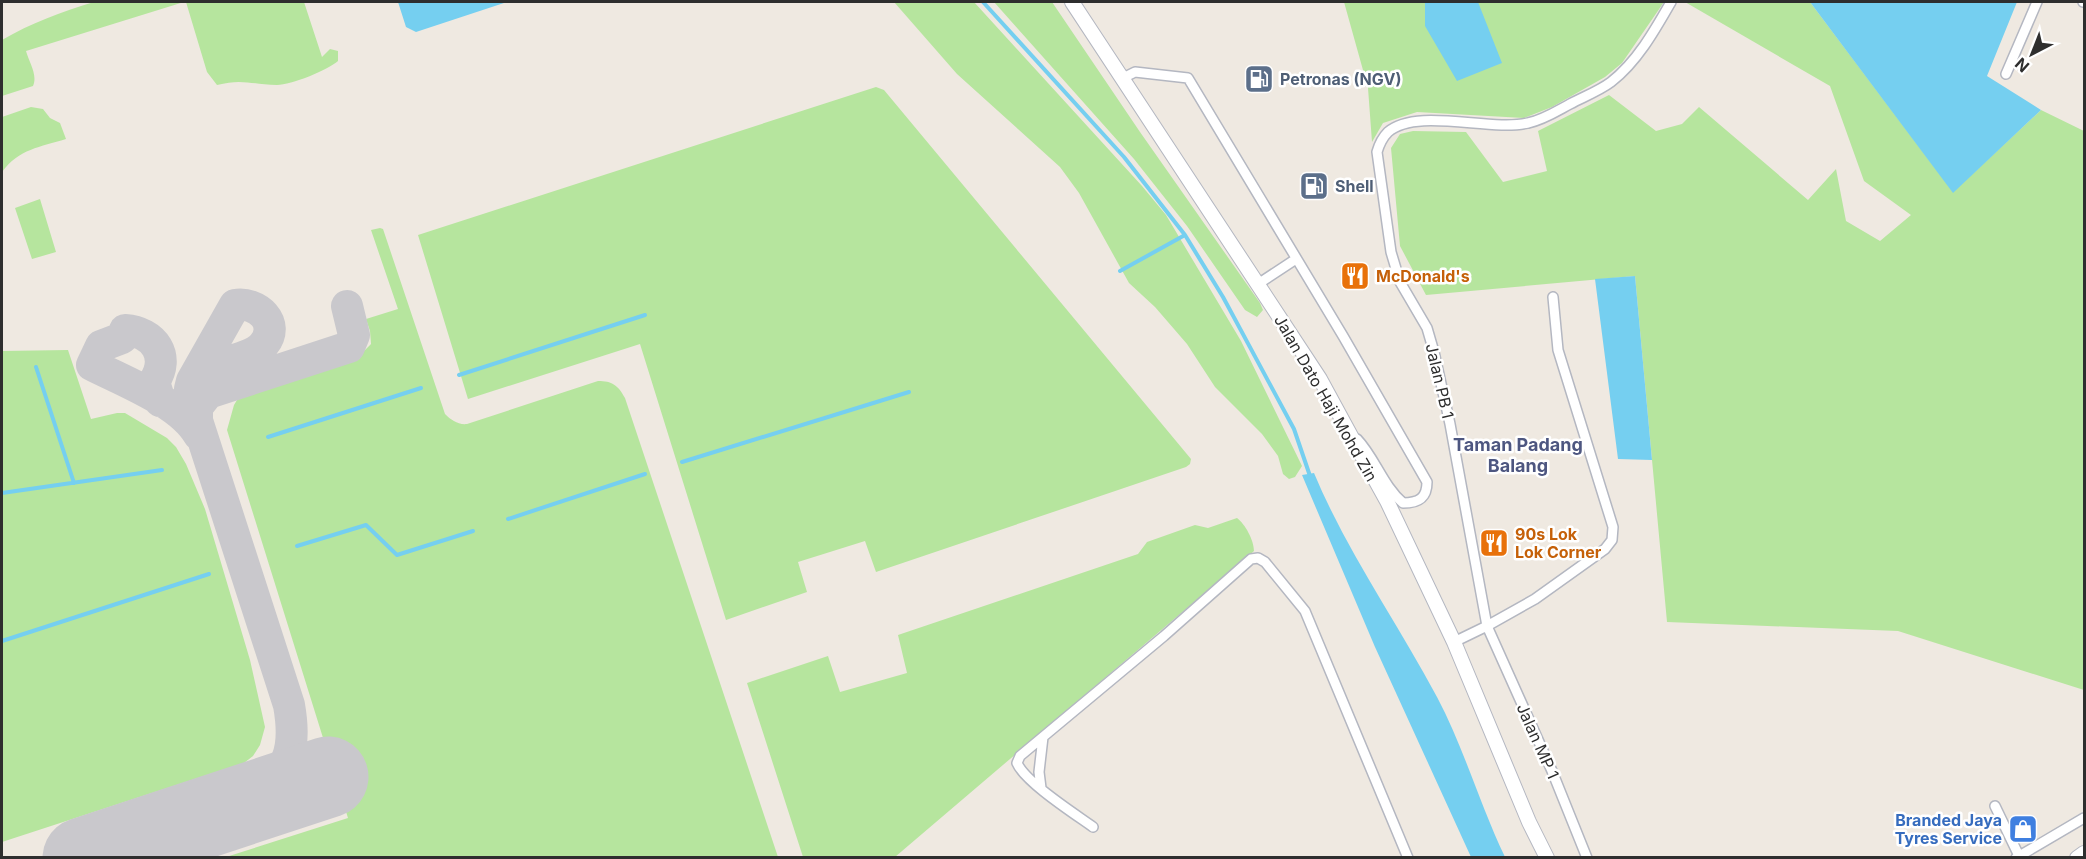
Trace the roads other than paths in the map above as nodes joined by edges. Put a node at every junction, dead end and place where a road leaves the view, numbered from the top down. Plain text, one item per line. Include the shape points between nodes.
1 (1072, 2) edge
2 (1671, 2) edge
3 (2037, 2) edge
4 (2006, 74) dead end
5 (1123, 78) junction
6 (1296, 259) junction
7 (1258, 284) junction
8 (1552, 297) dead end
9 (1347, 430) junction
10 (1487, 626) junction
11 (1454, 642) junction
12 (1043, 737) junction
13 (1041, 788) junction
14 (1995, 806) dead end
15 (2085, 818) edge
16 (1529, 822) junction
17 (1092, 827) dead end
18 (2085, 853) edge
19 (2019, 857) edge
20 (1408, 858) edge
21 (1540, 858) edge
22 (1547, 858) edge
23 (1587, 858) edge
24 (2076, 858) edge

1 - 5 main road, Jalan Dato Haji Mohd Zin
2 - 10 street, Jalan PB 1 via 1636,56 1610,83 1548,116 1508,125 1417,121 1397,127 1380,141 1377,152 1391,252 1400,282 1427,328 1434,352
3 - 4 street
5 - 6 street via 1135,72 1188,78
5 - 7 main road, Jalan Dato Haji Mohd Zin
6 - 7 street
6 - 9 street via 1427,482 1422,497 1414,503 1403,503 1394,496 1366,448
7 - 9 main road, Jalan Dato Haji Mohd Zin via 1320,379
8 - 10 street via 1558,350 1613,527 1612,540 1535,599
9 - 11 main road, Jalan Dato Haji Mohd Zin via 1387,501
10 - 11 street
10 - 23 street, Jalan MP 1
11 - 16 main road, Jalan Dato Haji Mohd Zin
12 - 13 street
12 - 13 street via 1017,763
12 - 20 street via 1251,559 1258,558 1277,574 1305,611
13 - 17 street
14 - 19 street
15 - 19 street
16 - 21 main road
16 - 22 main road
18 - 24 main road

